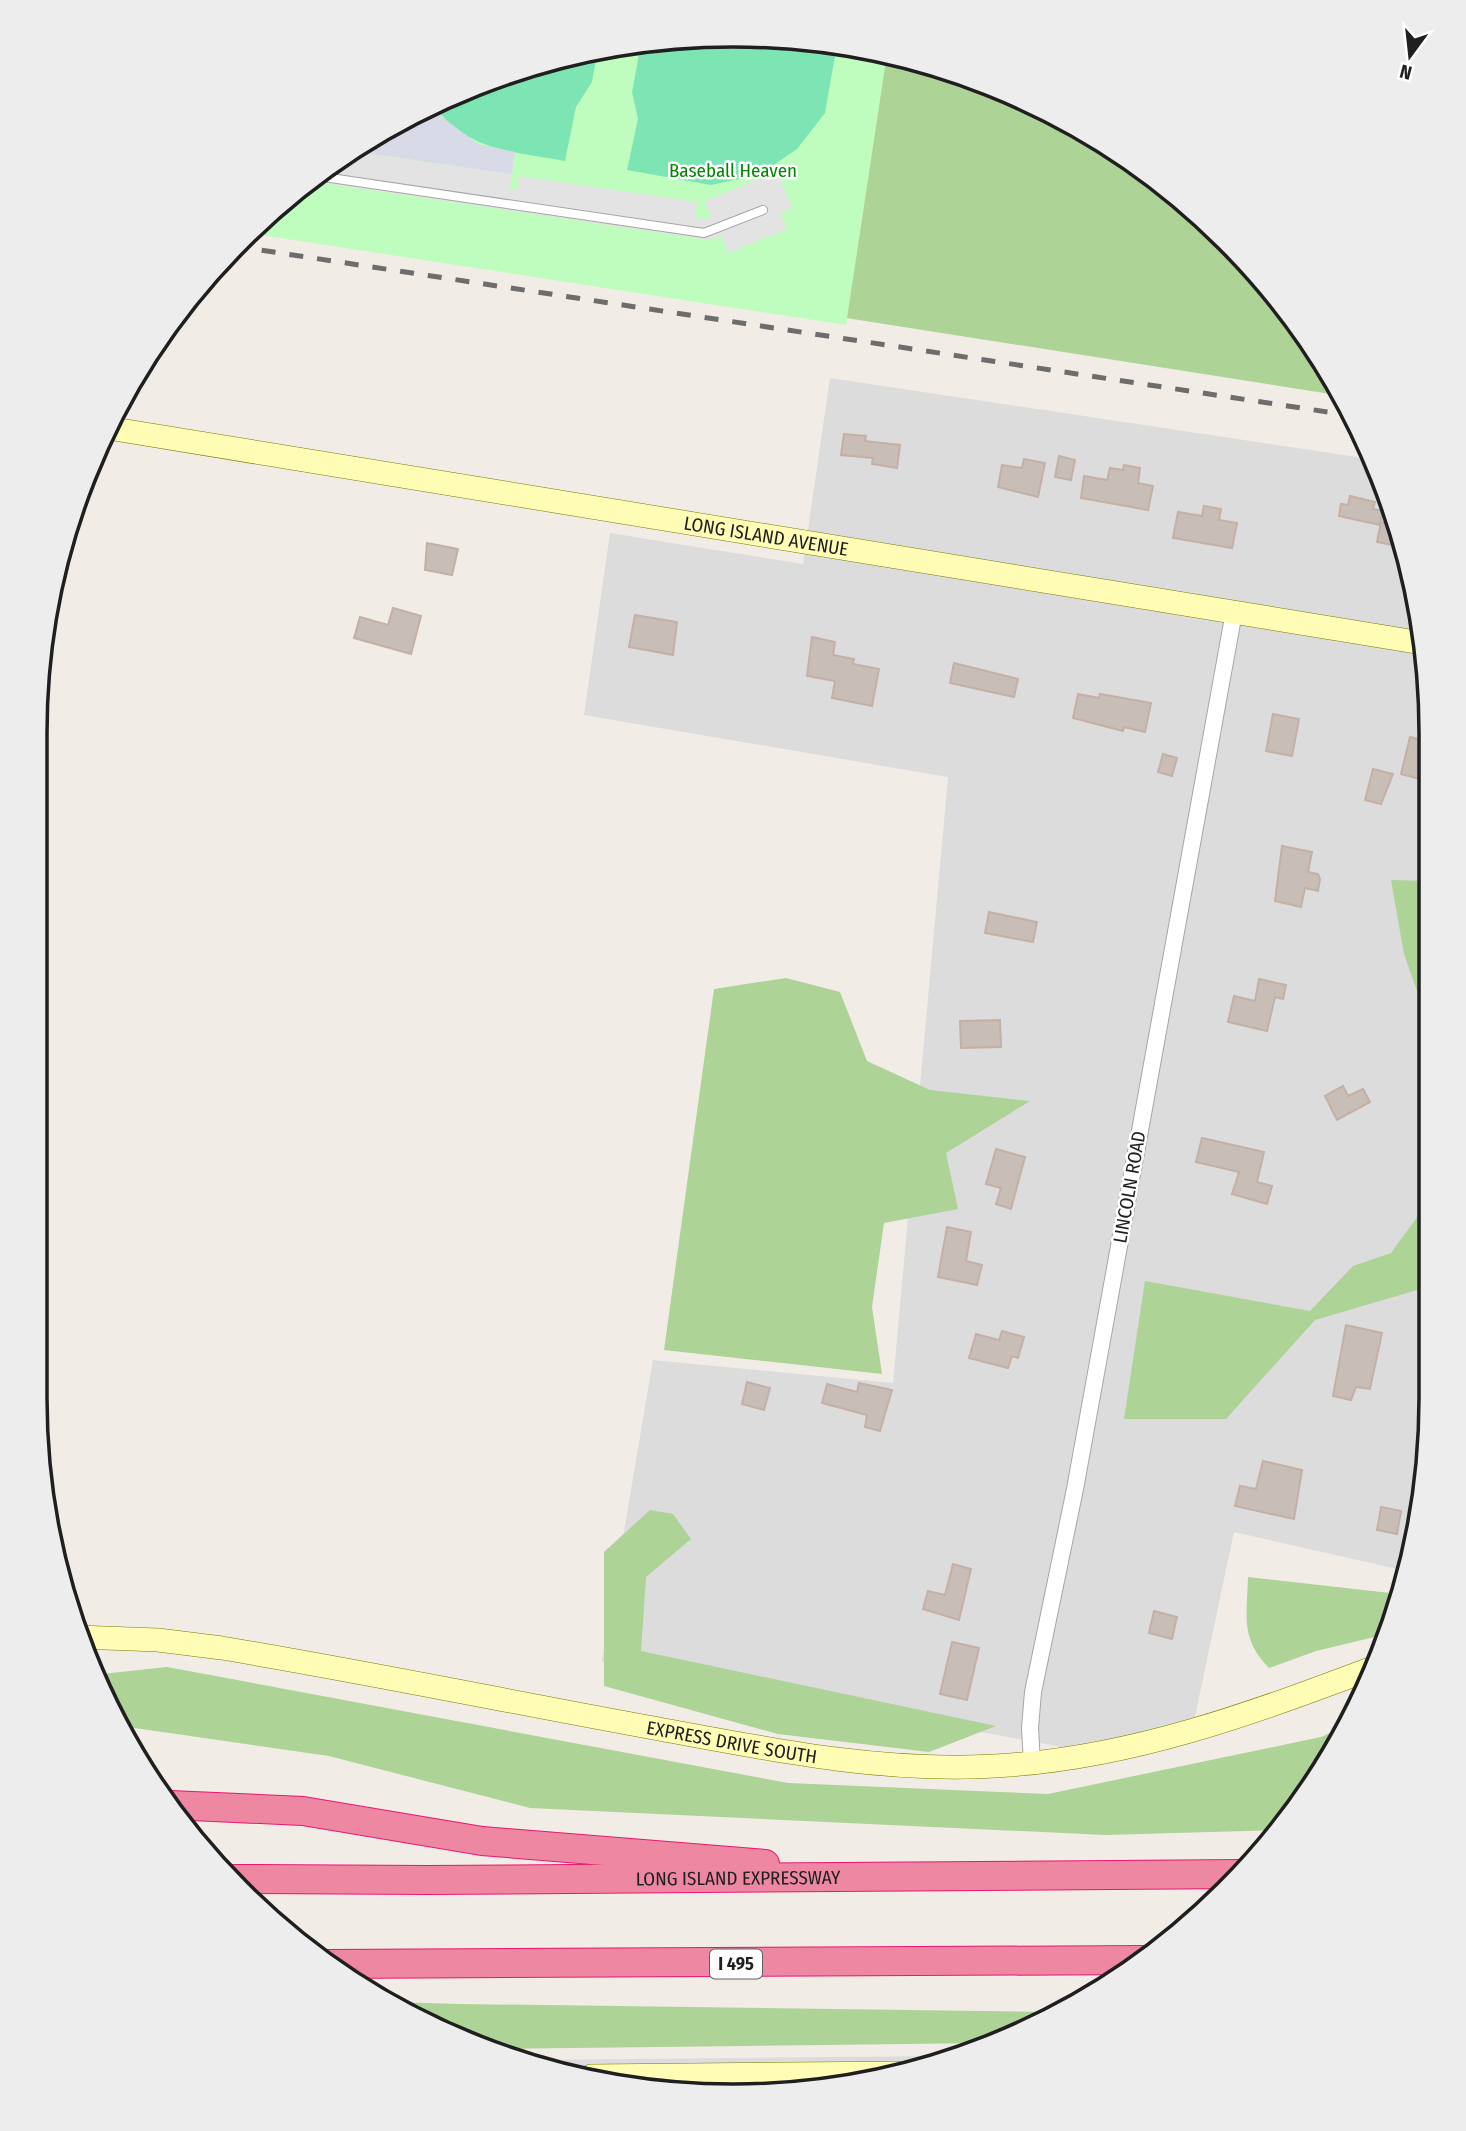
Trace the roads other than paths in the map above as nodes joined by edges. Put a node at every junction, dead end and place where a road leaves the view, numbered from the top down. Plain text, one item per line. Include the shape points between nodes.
1 (331, 178) edge
2 (762, 210) dead end
3 (118, 430) edge
4 (1234, 612) junction
5 (1413, 641) edge
6 (91, 1637) edge
7 (1361, 1672) edge
8 (1032, 1763) junction
9 (182, 1806) edge
10 (1226, 1874) edge
11 (873, 1877) junction
12 (244, 1879) edge
13 (1125, 1960) edge
14 (346, 1964) edge
15 (852, 2073) edge
16 (628, 2076) edge

1 - 2 lane via 704,233
3 - 4 main road, LONG ISLAND AVENUE
4 - 5 main road, LONG ISLAND AVENUE
4 - 8 street, LINCOLN ROAD via 1075,1489 1033,1692
6 - 8 main road, EXPRESS DRIVE SOUTH via 222,1648 836,1760 920,1768
7 - 8 main road, EXPRESS DRIVE SOUTH via 1191,1733 1115,1751
9 - 11 highway via 303,1811 482,1841 726,1859
10 - 11 highway, LONG ISLAND EXPRESSWAY
11 - 12 highway, LONG ISLAND EXPRESSWAY
13 - 14 highway, I 495
15 - 16 main road

